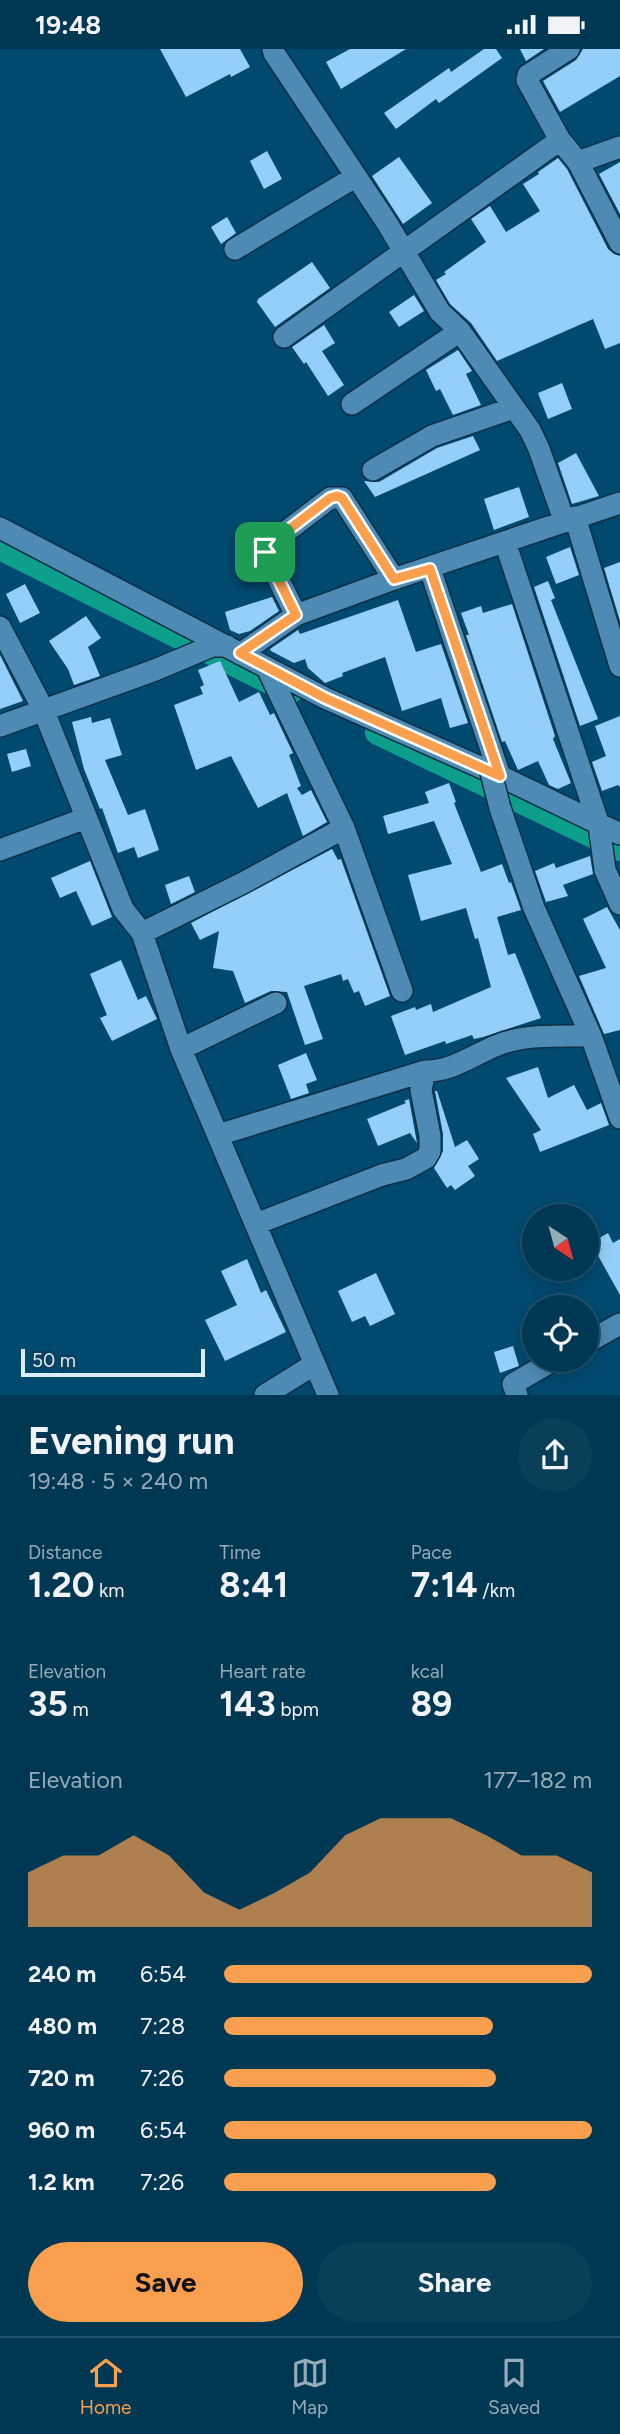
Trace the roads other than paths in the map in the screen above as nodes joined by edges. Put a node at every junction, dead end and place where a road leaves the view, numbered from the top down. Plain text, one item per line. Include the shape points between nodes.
1 (273, 49) edge
2 (566, 50) edge
3 (560, 140) junction
4 (618, 151) edge
5 (578, 162) junction
6 (355, 177) junction
7 (620, 243) edge
8 (235, 249) dead end
9 (404, 250) junction
10 (460, 331) junction
11 (284, 337) dead end
12 (352, 404) dead end
13 (513, 408) junction
14 (373, 470) dead end
15 (620, 503) edge
16 (570, 519) junction
17 (0, 528) edge
18 (505, 542) junction
19 (430, 569) junction
20 (394, 579) junction
21 (296, 615) junction
22 (0, 627) edge
23 (226, 649) junction
24 (620, 666) edge
25 (270, 673) junction
26 (43, 709) junction
27 (0, 726) edge
28 (495, 772) junction
29 (86, 818) junction
30 (599, 825) junction
31 (344, 828) junction
32 (620, 834) edge
33 (0, 850) edge
34 (620, 904) edge
35 (142, 933) junction
36 (402, 991) dead end
37 (276, 1003) dead end
38 (592, 1036) junction
39 (181, 1049) junction
40 (425, 1071) junction
41 (620, 1118) edge
42 (218, 1136) junction
43 (257, 1224) junction
44 (620, 1324) edge
45 (599, 1336) edge
46 (315, 1364) junction
47 (534, 1372) edge
48 (265, 1395) edge
49 (328, 1395) edge
50 (517, 1395) edge

1 - 6 street
2 - 3 street via 527,80
3 - 5 street
3 - 9 street
4 - 5 street
5 - 7 street
6 - 8 street
6 - 9 street
9 - 10 street via 440,312
9 - 11 street
10 - 12 street
10 - 13 street
13 - 14 street via 432,436
13 - 16 street via 530,430
15 - 16 street
16 - 18 street
16 - 24 street
17 - 23 street
18 - 19 street
18 - 30 street
19 - 20 street
19 - 28 street
20 - 21 street
20 - 21 street via 342,498 330,498 266,547
21 - 23 street
22 - 26 street
23 - 25 street
23 - 26 street
25 - 28 street
25 - 31 street
26 - 27 street
26 - 29 street
28 - 30 street
28 - 38 street, bridge via 500,808 534,908
29 - 33 street
29 - 35 street via 123,909
30 - 32 street
30 - 34 street via 605,870
31 - 35 street
31 - 36 street
35 - 39 street
37 - 39 street
38 - 40 street via 553,1035 500,1044 454,1066
38 - 41 street
39 - 42 street
40 - 42 street
40 - 43 street via 421,1090 430,1136 426,1158
42 - 43 street
43 - 46 street
44 - 45 street
46 - 48 street
46 - 49 street
47 - 50 street via 513,1384

